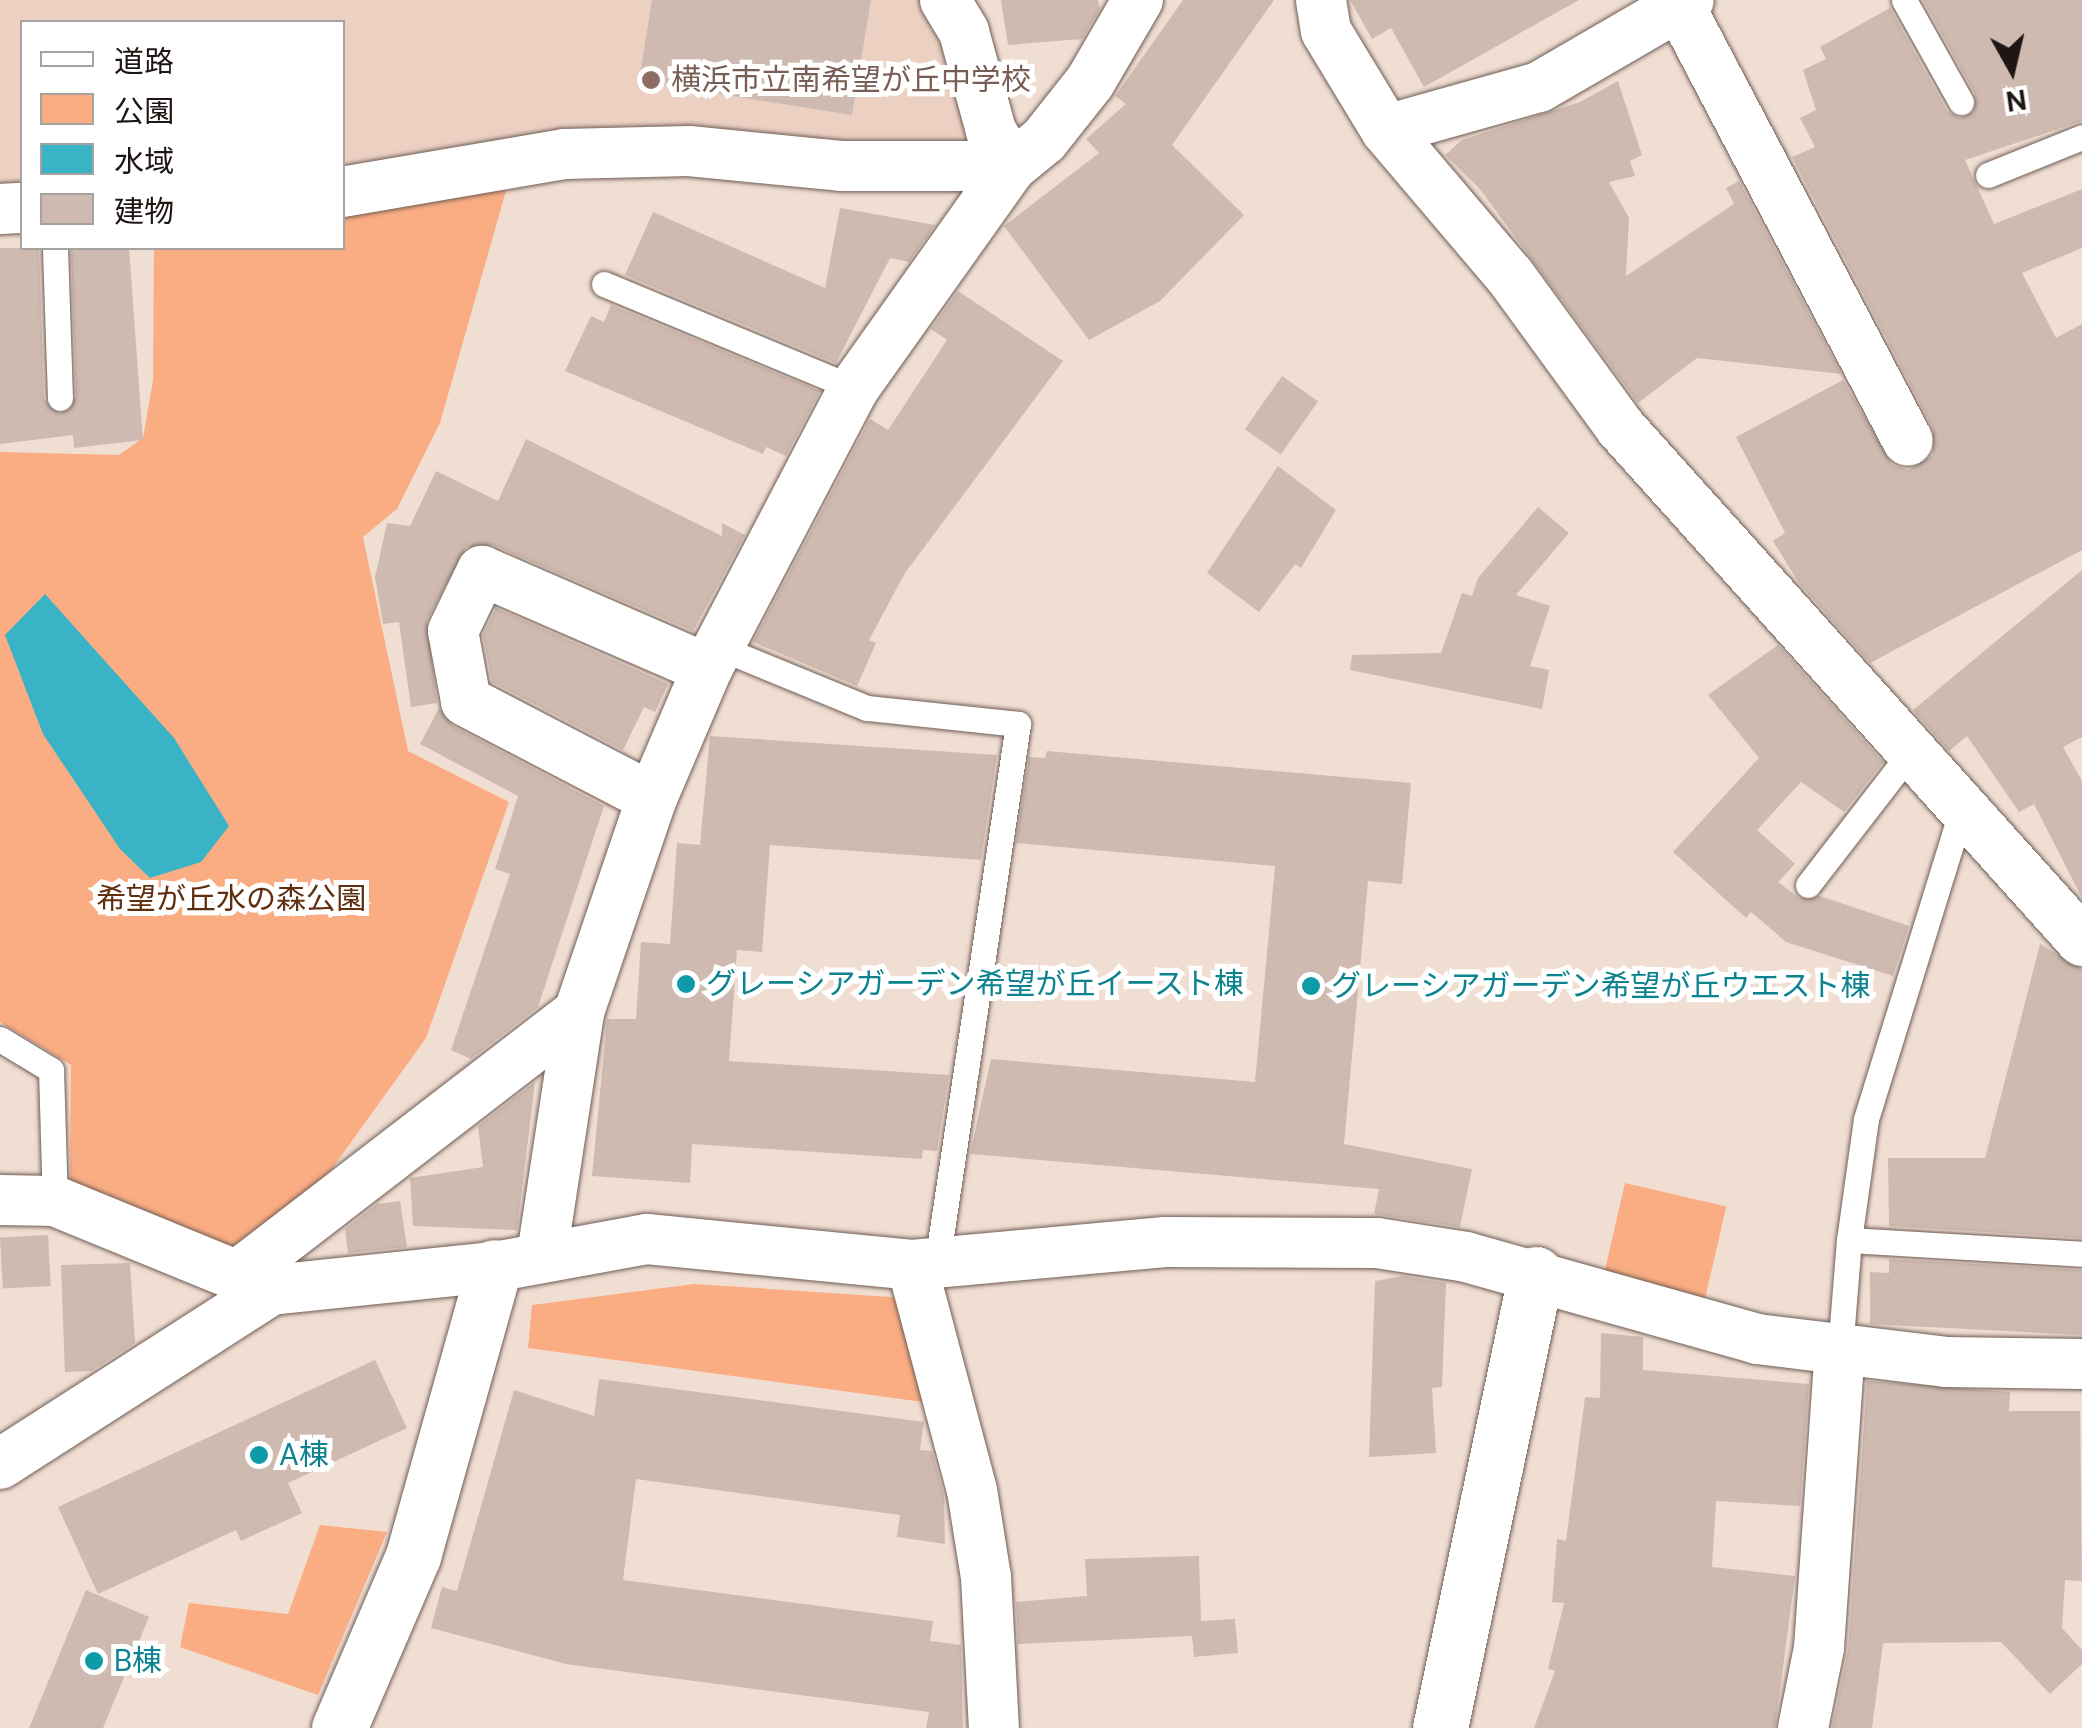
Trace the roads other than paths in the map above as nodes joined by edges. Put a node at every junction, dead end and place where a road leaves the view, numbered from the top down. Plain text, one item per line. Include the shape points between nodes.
1 (945, 0) edge
2 (1138, 0) edge
3 (1321, 0) edge
4 (1904, 0) edge
5 (1684, 3) edge
6 (1961, 102) dead end
7 (1386, 130) junction
8 (2082, 137) edge
9 (1012, 166) junction
10 (1988, 175) dead end
11 (345, 191) edge
12 (55, 250) edge
13 (604, 284) dead end
14 (854, 388) junction
15 (60, 398) dead end
16 (1908, 441) dead end
17 (712, 658) junction
18 (1914, 748) junction
19 (652, 798) junction
20 (1964, 804) junction
21 (1808, 884) dead end
22 (2082, 941) edge
23 (578, 1012) junction
24 (0, 1039) edge
25 (0, 1200) edge
26 (56, 1201) junction
27 (1849, 1240) junction
28 (2082, 1254) edge
29 (518, 1261) junction
30 (924, 1264) junction
31 (1536, 1274) junction
32 (255, 1282) junction
33 (1840, 1352) junction
34 (2082, 1364) edge
35 (0, 1464) edge
36 (1447, 1726) edge
37 (340, 1728) edge
38 (994, 1728) edge
39 (1803, 1728) edge

1 - 9 street via 964,32 991,131
2 - 9 street via 1090,82 1044,140
3 - 7 street via 1326,31
4 - 6 lane
5 - 7 street via 1539,87
5 - 16 street
7 - 18 street via 1510,276 1620,427
8 - 10 lane
9 - 11 street via 841,166 689,151 564,154
9 - 14 street
12 - 15 lane
13 - 14 lane
14 - 17 street
17 - 19 street
17 - 19 street via 482,571 453,631 466,702
17 - 30 lane via 867,708 1018,724
18 - 20 street
18 - 21 lane
19 - 23 street
20 - 22 street
20 - 27 lane via 1866,1120
23 - 29 street
23 - 32 street
24 - 26 lane via 51,1070
25 - 26 street
26 - 32 street
27 - 28 lane
27 - 33 lane
29 - 30 street via 647,1239
29 - 32 street
29 - 37 street via 413,1556
30 - 31 street via 1276,1238 1377,1243
30 - 38 street via 986,1577
31 - 33 street via 1757,1338
31 - 36 street
32 - 35 street
33 - 34 street
33 - 39 street via 1818,1648

